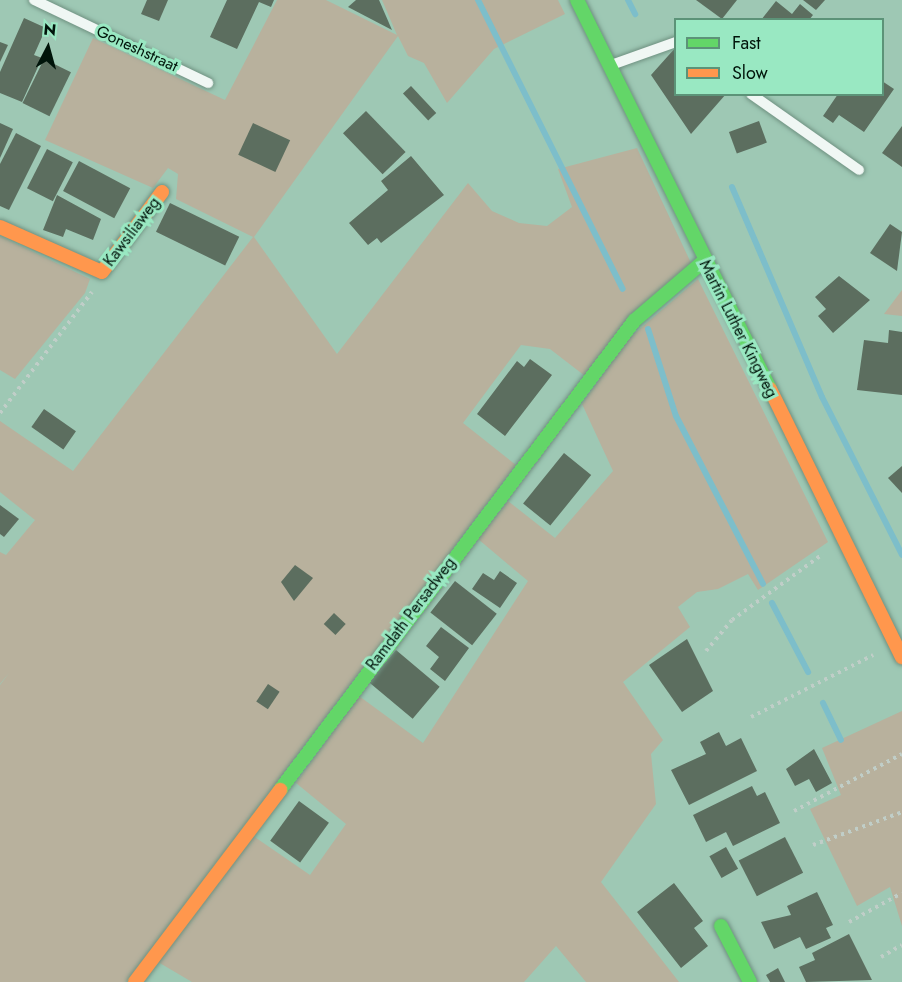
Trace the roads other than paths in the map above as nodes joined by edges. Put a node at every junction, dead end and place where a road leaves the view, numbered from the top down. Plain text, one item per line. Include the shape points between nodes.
1 (34, 0) edge
2 (577, 0) edge
3 (674, 42) edge
4 (611, 65) junction
5 (208, 82) dead end
6 (754, 96) edge
7 (859, 170) dead end
8 (162, 192) dead end
9 (0, 227) edge
10 (704, 261) junction
11 (902, 657) edge
12 (721, 926) dead end
13 (135, 982) edge
14 (750, 982) edge

1 - 5 lane, Goneshstraat
2 - 4 street, Martin Luther Kingweg
3 - 4 lane
4 - 10 street, Martin Luther Kingweg
6 - 7 lane
8 - 9 street, Kawsiliaweg via 102,272
10 - 11 street, Martin Luther Kingweg
10 - 13 street, Ramdath Persadweg via 634,321
12 - 14 street

